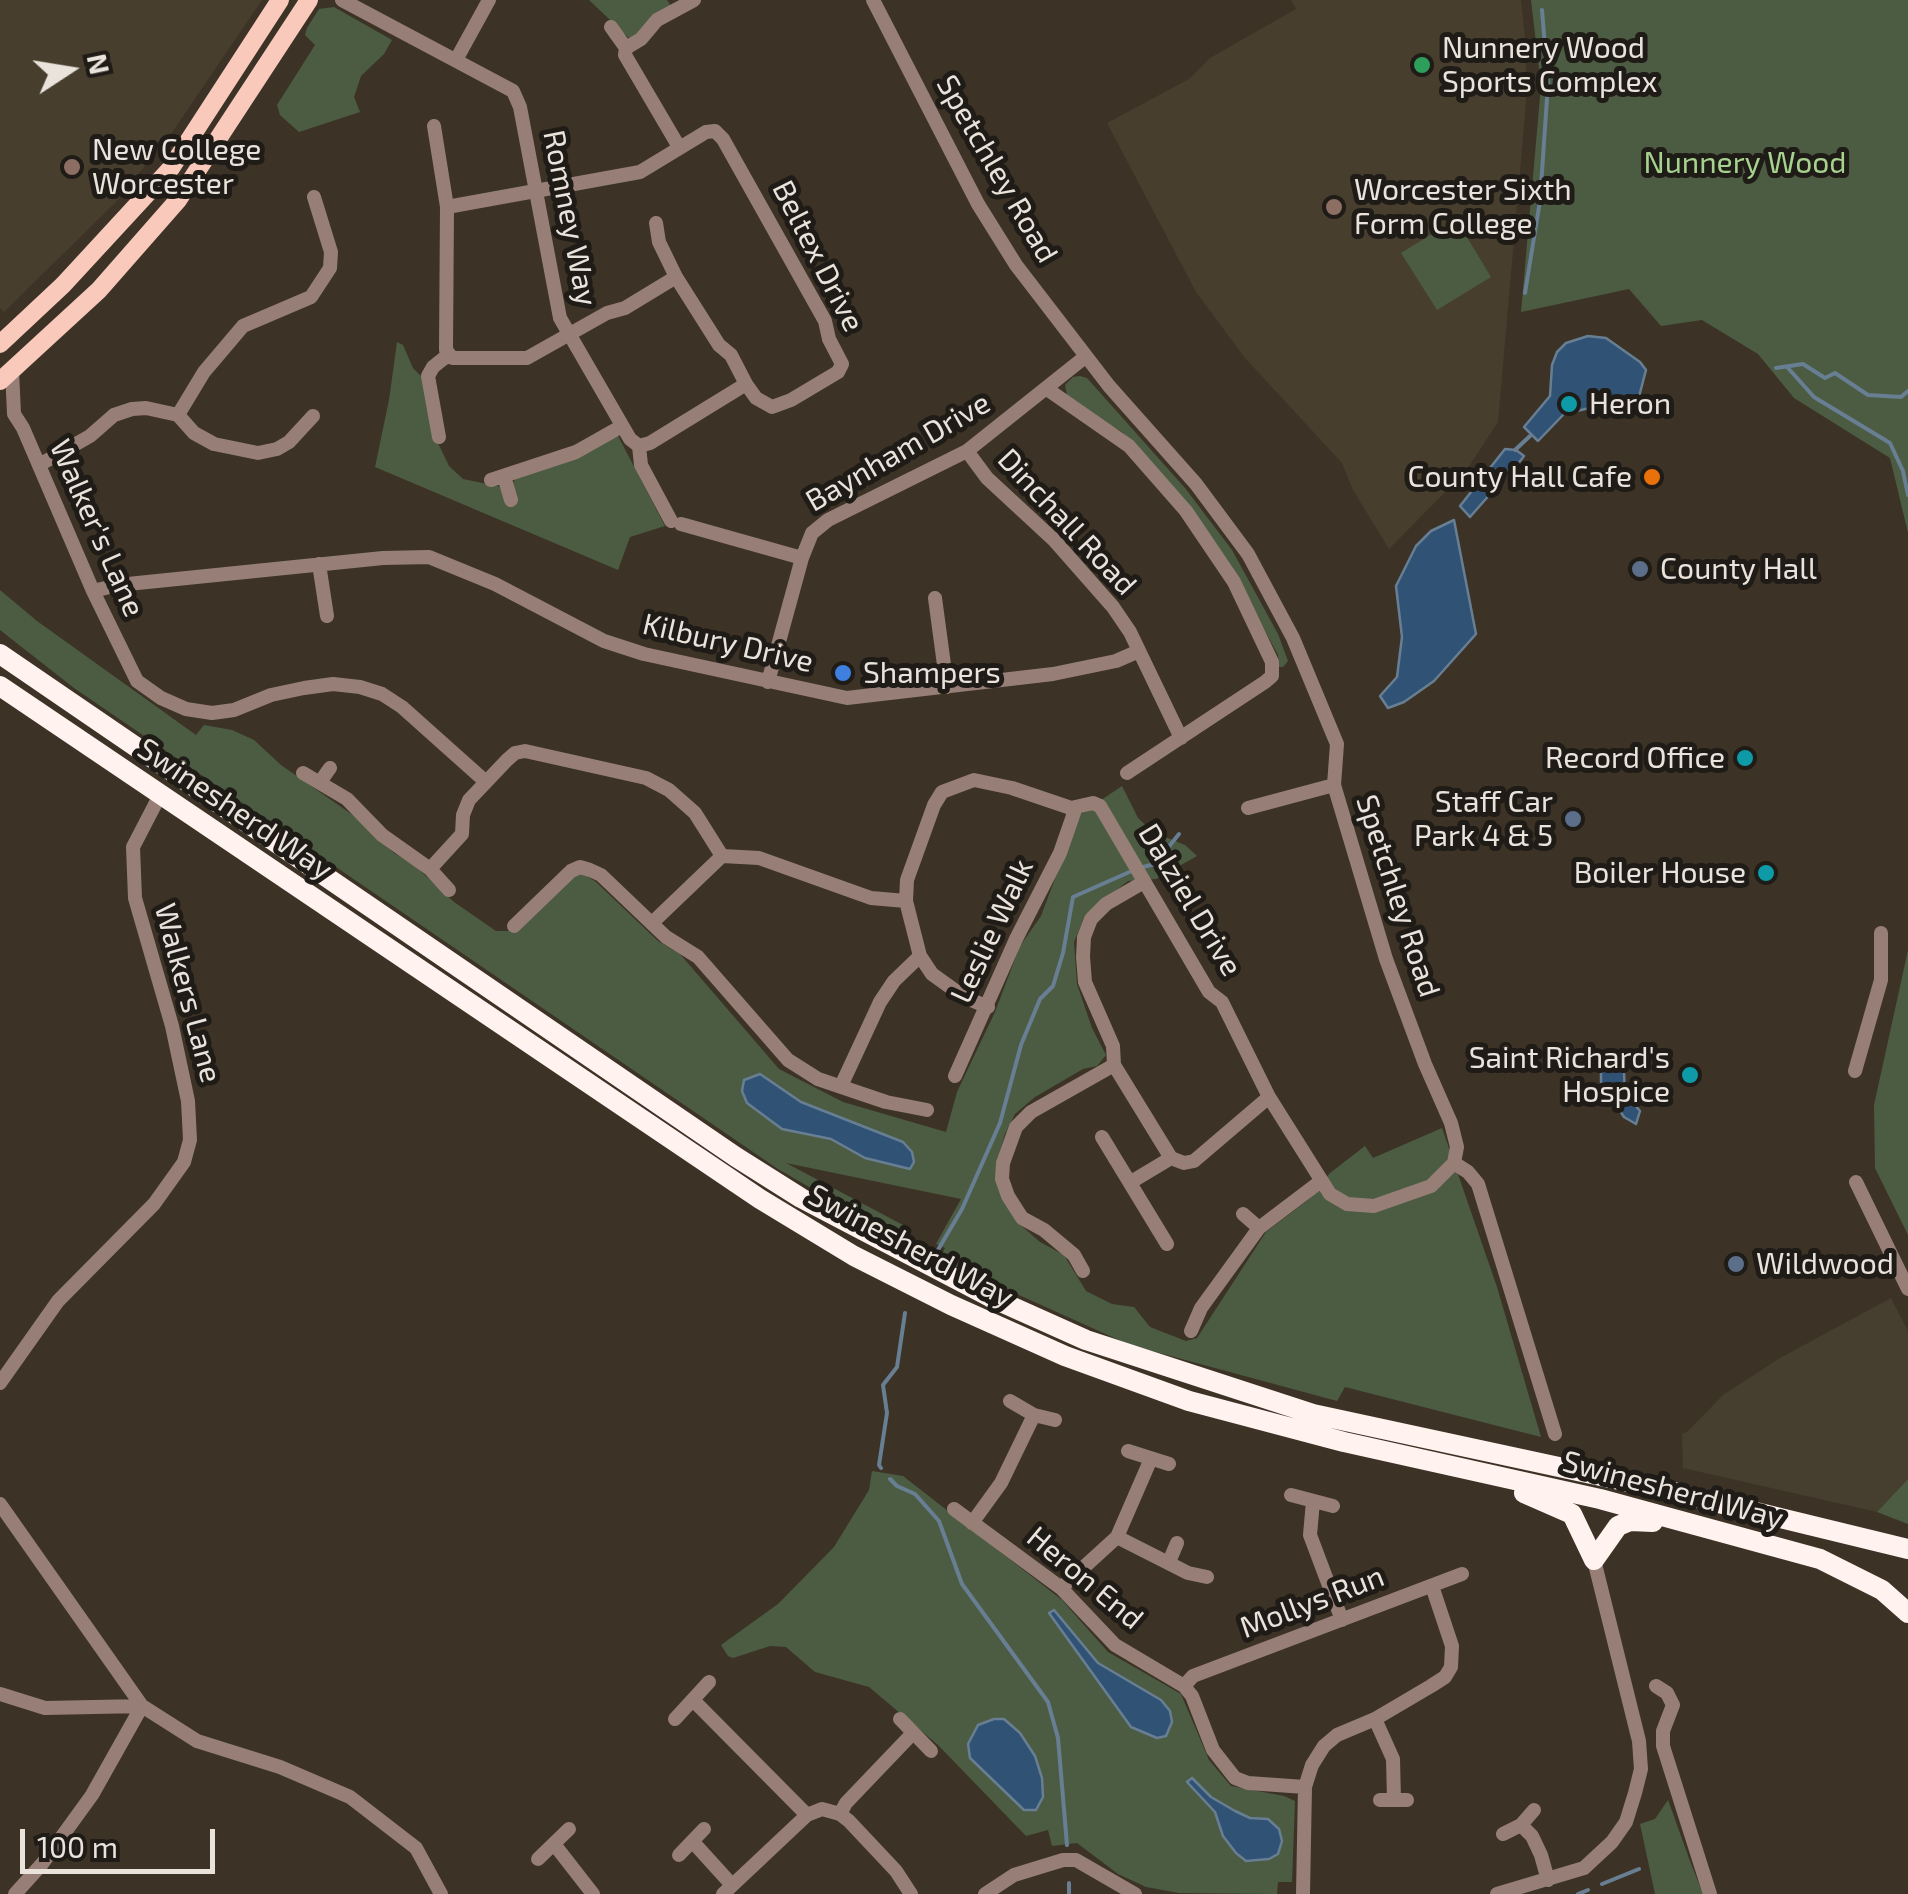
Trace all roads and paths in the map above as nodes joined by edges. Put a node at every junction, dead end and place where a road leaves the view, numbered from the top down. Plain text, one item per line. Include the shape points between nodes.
1 (280, 0) edge
2 (309, 0) edge
3 (342, 0) edge
4 (489, 0) edge
5 (694, 0) edge
6 (874, 0) edge
7 (610, 27) dead end
8 (626, 48) junction
9 (456, 60) junction
10 (434, 126) dead end
11 (679, 148) junction
12 (535, 191) junction
13 (314, 197) dead end
14 (447, 207) junction
15 (656, 223) dead end
16 (676, 277) junction
17 (568, 335) junction
18 (0, 344) edge
19 (448, 355) junction
20 (1085, 357) junction
21 (6, 376) edge
22 (746, 384) junction
23 (1047, 390) junction
24 (7, 412) edge
25 (178, 415) junction
26 (313, 416) dead end
27 (622, 426) junction
28 (439, 437) dead end
29 (639, 446) junction
30 (966, 451) junction
31 (39, 465) junction
32 (511, 500) dead end
33 (802, 558) junction
34 (319, 564) junction
35 (93, 591) junction
36 (934, 598) dead end
37 (327, 616) dead end
38 (1139, 650) junction
39 (0, 654) edge
40 (768, 682) junction
41 (0, 686) edge
42 (947, 687) junction
43 (1181, 738) junction
44 (330, 768) dead end
45 (303, 773) dead end
46 (1127, 773) dead end
47 (320, 782) junction
48 (486, 782) junction
49 (1334, 785) junction
50 (160, 795) junction
51 (1076, 807) junction
52 (1248, 808) dead end
53 (722, 856) junction
54 (430, 870) junction
55 (1143, 880) junction
56 (449, 890) dead end
57 (906, 901) junction
58 (652, 922) junction
59 (514, 926) dead end
60 (1882, 933) dead end
61 (920, 956) junction
62 (988, 1007) junction
63 (1114, 1065) junction
64 (1856, 1070) dead end
65 (955, 1076) dead end
66 (841, 1086) junction
67 (1269, 1097) junction
68 (927, 1110) dead end
69 (1102, 1137) dead end
70 (1171, 1158) junction
71 (1454, 1164) junction
72 (1321, 1181) junction
73 (1131, 1182) junction
74 (1856, 1182) dead end
75 (1243, 1214) dead end
76 (1259, 1228) junction
77 (1167, 1244) dead end
78 (1083, 1271) dead end
79 (1908, 1289) edge
80 (1191, 1331) dead end
81 (0, 1383) edge
82 (1010, 1401) dead end
83 (1034, 1415) junction
84 (1054, 1420) dead end
85 (1555, 1434) dead end
86 (1128, 1451) dead end
87 (1150, 1461) junction
88 (1169, 1464) dead end
89 (1491, 1476) junction
90 (1291, 1495) dead end
91 (1314, 1501) junction
92 (0, 1504) edge
93 (1333, 1506) dead end
94 (954, 1509) dead end
95 (972, 1522) junction
96 (1117, 1537) junction
97 (1177, 1543) dead end
98 (1908, 1550) edge
99 (1594, 1560) junction
100 (1820, 1560) junction
101 (1170, 1562) junction
102 (1462, 1574) dead end
103 (1208, 1577) dead end
104 (1432, 1586) junction
105 (1061, 1588) junction
106 (1908, 1613) edge
107 (1342, 1620) junction
108 (709, 1682) dead end
109 (1184, 1686) junction
110 (1656, 1686) dead end
111 (0, 1694) edge
112 (694, 1700) junction
113 (142, 1706) junction
114 (675, 1719) dead end
115 (1375, 1719) junction
116 (900, 1720) dead end
117 (912, 1734) junction
118 (931, 1751) dead end
119 (1305, 1786) junction
120 (1394, 1800) dead end
121 (1534, 1810) dead end
122 (840, 1814) junction
123 (807, 1815) junction
124 (1521, 1825) junction
125 (569, 1829) dead end
126 (704, 1830) dead end
127 (1503, 1834) dead end
128 (693, 1842) junction
129 (554, 1844) junction
130 (679, 1854) dead end
131 (538, 1859) dead end
132 (1548, 1880) junction
133 (728, 1889) edge
134 (15, 1894) edge
135 (441, 1894) edge
136 (593, 1894) edge
137 (911, 1894) edge
138 (985, 1894) edge
139 (1135, 1894) edge
140 (1303, 1894) edge
141 (1501, 1894) edge
142 (1710, 1894) edge

1 - 18 main road via 170,168
2 - 21 main road via 178,200 100,290
3 - 9 street, Romney Way
4 - 9 street
5 - 8 street
6 - 20 street, Spetchley Road via 978,204
7 - 8 street
8 - 11 street
9 - 12 street, Romney Way via 512,91
10 - 14 street
11 - 12 street, Beltex Drive via 640,172
11 - 22 street, Beltex Drive via 706,132 724,139 842,364 772,407
12 - 14 street, Beltex Drive
12 - 17 street, Romney Way via 555,303
13 - 25 street via 331,252 320,287 300,304 243,326
14 - 19 street
15 - 16 street
16 - 17 street
16 - 22 street
17 - 19 street via 518,360
17 - 27 street, Romney Way
19 - 28 street via 428,376
20 - 23 street, Baynham Drive
20 - 49 street, Spetchley Road via 1248,554 1293,638 1337,744
21 - 24 street, Walker's Lane
22 - 29 street
23 - 30 street, Baynham Drive
23 - 43 street via 1128,446 1186,510 1218,554 1268,651 1272,676
24 - 31 street, Walker's Lane
25 - 26 street via 214,444 258,453 289,442
25 - 31 street via 146,408 114,415
27 - 29 street, Romney Way
27 - 32 street via 576,452 498,478
29 - 33 street, Romney Way via 642,465 676,523
30 - 33 street, Baynham Drive via 819,526
30 - 38 street, Dinchall Road via 1078,566
31 - 35 street, Walker's Lane
33 - 40 street, Baynham Drive
34 - 35 street, Kilbury Drive
34 - 37 street
34 - 40 street, Kilbury Drive via 430,557 604,641
35 - 48 street, Walker's Lane via 137,681 162,698 212,712 333,684 382,694
36 - 42 street
38 - 42 street, Kilbury Drive via 1053,674
38 - 43 street, Dinchall Road
39 - 98 highway, Swinesherd Way via 736,1156 990,1298 1086,1340 1313,1414
40 - 42 street, Kilbury Drive via 847,698
41 - 50 highway, Swinesherd Way
43 - 46 street
44 - 47 street
45 - 47 street
47 - 54 street
48 - 53 street via 514,753 533,751 646,778 684,801
48 - 54 street via 465,806 462,834
49 - 52 street
49 - 71 street, Spetchley Road via 1386,959 1451,1124
50 - 81 street, Walkers Lane via 133,847 135,898 172,1026 190,1140 184,1162 154,1204 58,1300
50 - 89 highway, Swinesherd Way via 760,1199 950,1306 1189,1401
51 - 55 street, Dalziel Drive via 1100,806
51 - 57 street, Dalziel Drive via 974,780 954,785 934,805
51 - 62 street, Leslie Walk
53 - 57 street via 759,858 871,898
53 - 58 street
54 - 56 street
55 - 63 street via 1106,904 1084,938 1086,982 1113,1046
55 - 67 street, Dalziel Drive via 1209,992 1222,1002
57 - 61 street, Dalziel Drive
58 - 59 street via 600,875 580,868
58 - 66 street via 698,957 788,1060
60 - 64 street via 1881,980
61 - 62 street via 947,987
61 - 66 street via 880,1002
62 - 65 street, Leslie Walk
63 - 70 street
63 - 78 street via 1031,1112 1016,1127 1003,1163 1002,1180 1022,1218 1074,1255
66 - 68 street
67 - 70 street via 1194,1160
67 - 72 street, Dalziel Drive
69 - 73 street
70 - 73 street
71 - 72 street, Dalziel Drive via 1431,1186 1374,1206 1348,1204
71 - 85 street via 1478,1184
72 - 76 street
73 - 77 street
74 - 79 street
75 - 76 street
76 - 80 street
82 - 83 street
83 - 84 street
83 - 95 street via 1001,1482
86 - 87 street
87 - 88 street
87 - 96 street
89 - 99 highway via 1572,1514
89 - 100 highway, Swinesherd Way
90 - 91 street
91 - 93 street
91 - 107 street via 1310,1535
92 - 113 street
94 - 95 street, Heron End
95 - 105 street, Heron End
96 - 101 street
96 - 105 street
97 - 101 street
99 - 100 highway via 1609,1535 1630,1521
99 - 132 street via 1631,1695 1641,1769 1626,1822 1612,1842 1584,1868
100 - 106 highway, Swinesherd Way via 1882,1590
101 - 103 street
102 - 104 street, Mollys Run
104 - 107 street, Mollys Run
104 - 115 street via 1452,1646 1451,1667
105 - 109 street, Heron End via 1116,1645
107 - 109 street, Mollys Run via 1194,1676
108 - 112 street
109 - 119 street via 1235,1778
110 - 142 street via 1672,1705 1663,1746
111 - 113 street via 46,1708
112 - 114 street
112 - 123 street
113 - 134 street via 92,1795
113 - 135 street via 197,1741 350,1797 416,1848
115 - 119 street via 1324,1746
115 - 120 street via 1393,1760
116 - 117 street
117 - 118 street
117 - 122 street
119 - 140 street
121 - 124 street
122 - 123 street via 822,1809
122 - 137 street
123 - 133 street
124 - 127 street
124 - 132 street via 1541,1854
125 - 129 street
126 - 128 street
128 - 130 street
128 - 133 street
129 - 131 street
129 - 136 street
132 - 141 street
138 - 139 street via 1062,1860 1076,1860

